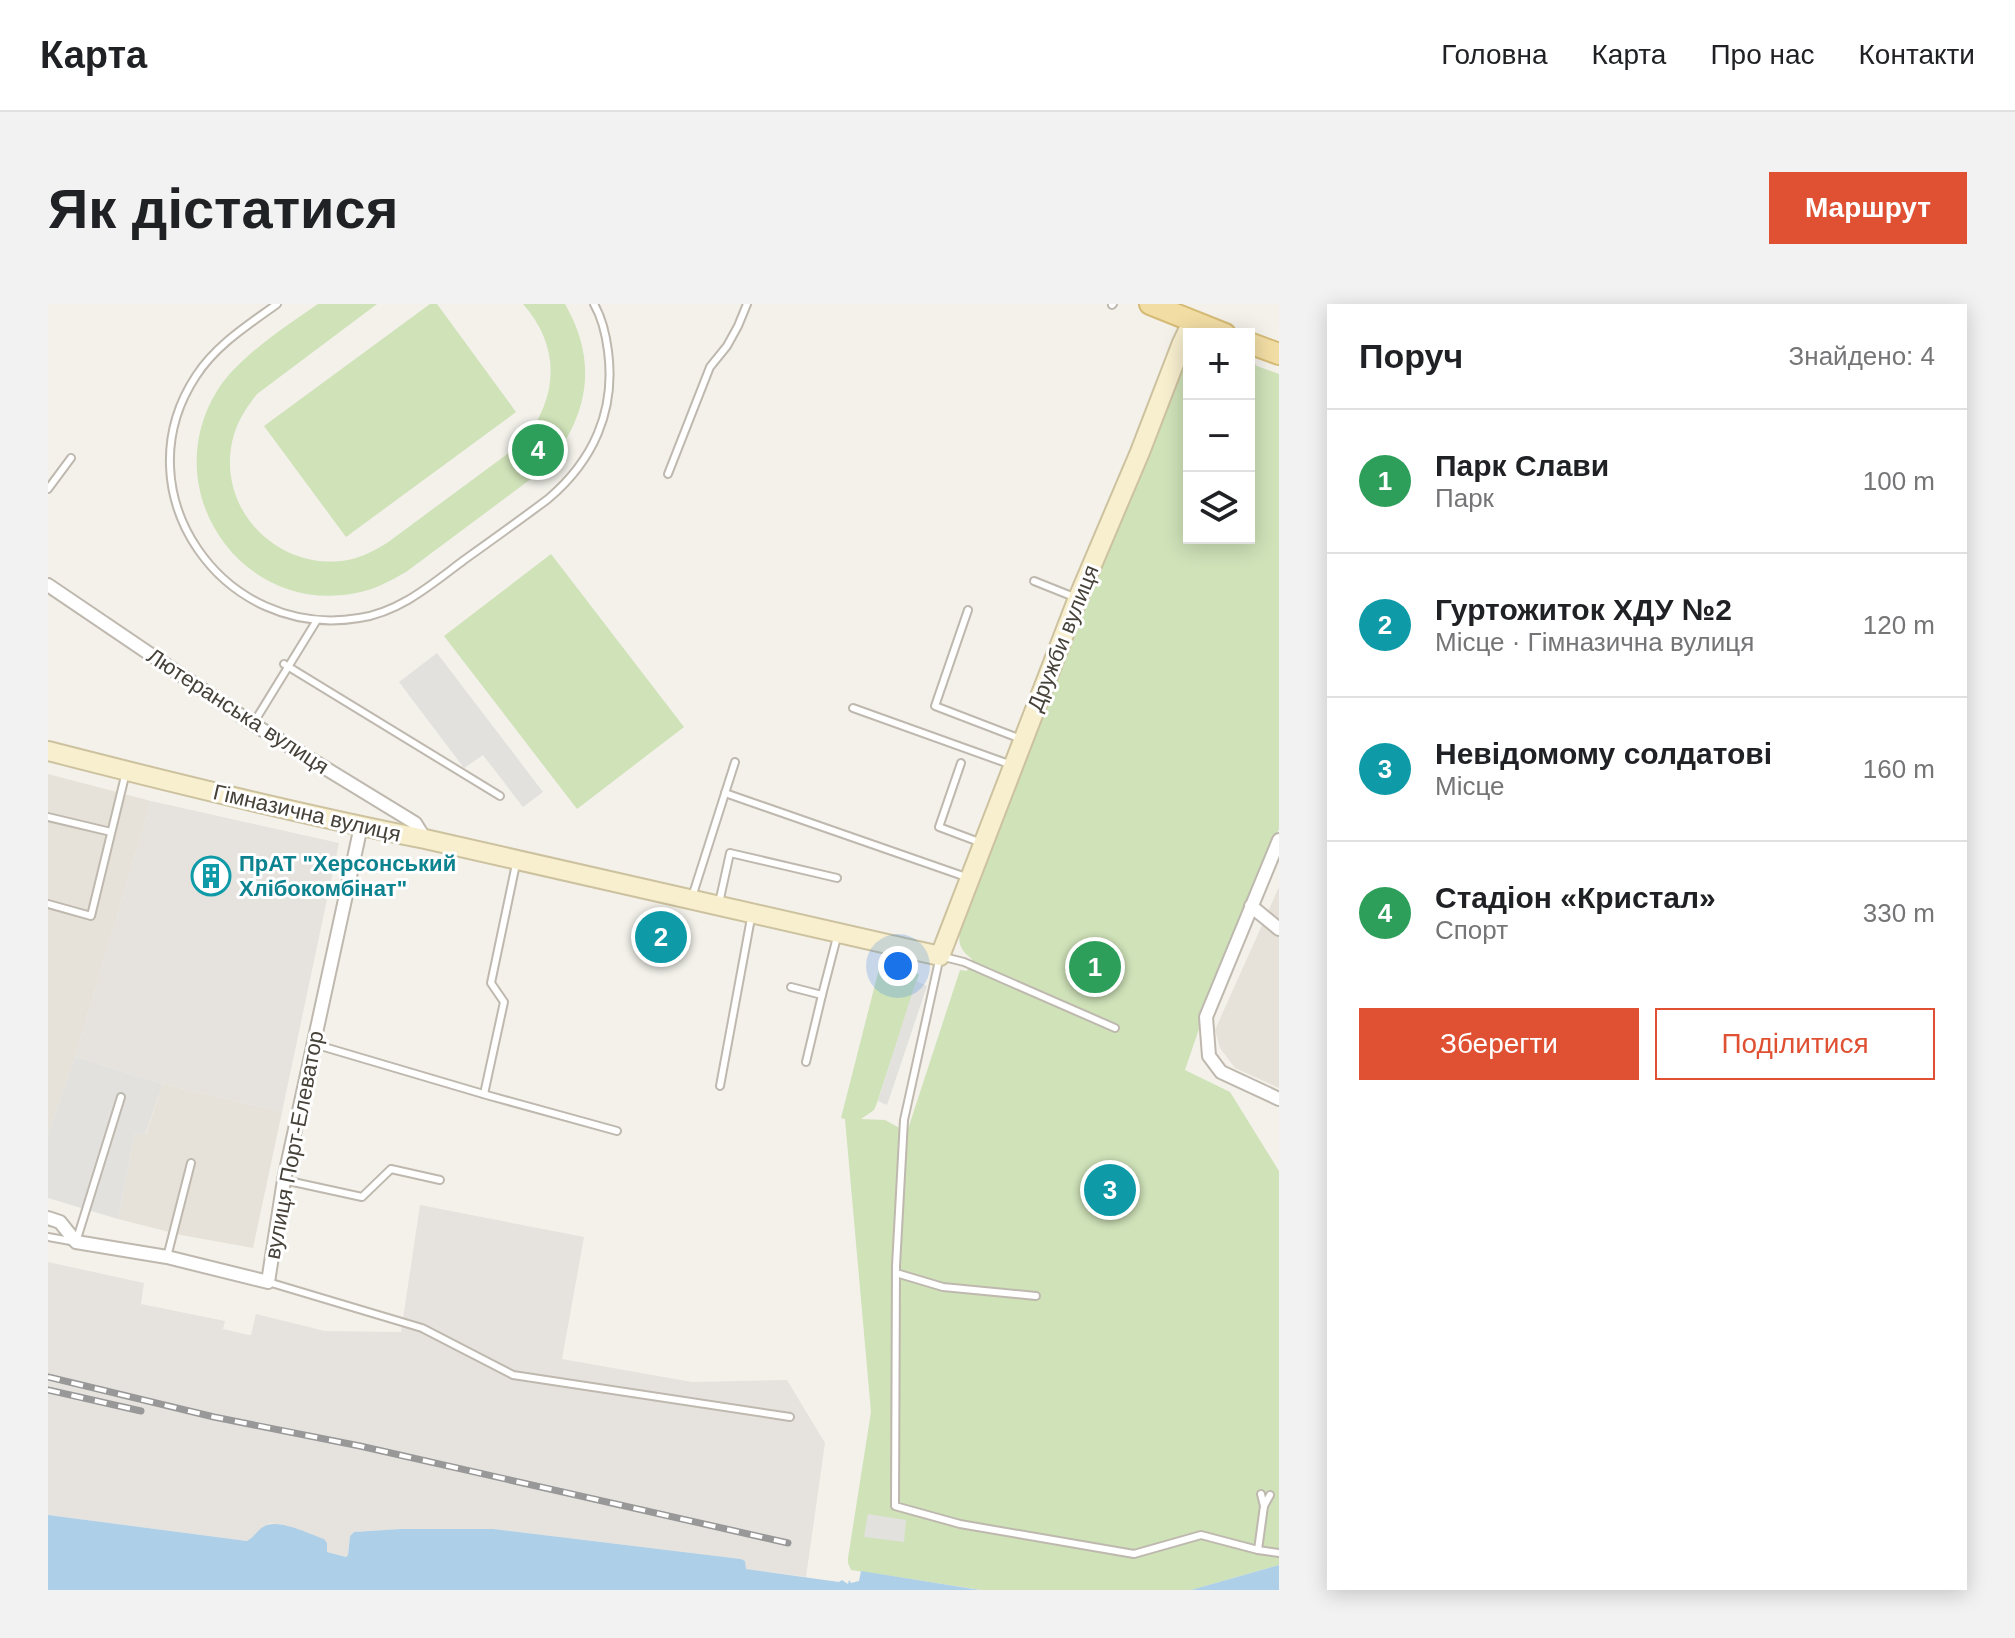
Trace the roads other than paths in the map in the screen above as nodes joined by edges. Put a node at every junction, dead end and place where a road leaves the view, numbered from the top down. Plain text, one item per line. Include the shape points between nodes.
1 (277, 304) edge
2 (594, 304) edge
3 (747, 304) edge
4 (1150, 304) edge
5 (1192, 322) junction
6 (1208, 328) edge
7 (1255, 345) edge
8 (1279, 354) edge
9 (71, 458) dead end
10 (668, 474) dead end
11 (48, 489) edge
12 (1034, 581) dead end
13 (50, 592) edge
14 (1078, 598) junction
15 (968, 610) dead end
16 (317, 620) junction
17 (286, 665) junction
18 (853, 708) dead end
19 (253, 724) junction
20 (1022, 740) junction
21 (48, 751) edge
22 (735, 762) dead end
23 (961, 763) dead end
24 (1013, 765) junction
25 (126, 771) junction
26 (725, 793) junction
27 (500, 796) dead end
28 (48, 817) edge
29 (361, 826) junction
30 (111, 832) junction
31 (425, 839) junction
32 (1279, 840) edge
33 (983, 843) junction
34 (517, 860) junction
35 (837, 878) dead end
36 (969, 879) junction
37 (691, 901) junction
38 (48, 904) edge
39 (1251, 906) junction
40 (718, 907) junction
41 (752, 914) junction
42 (1279, 929) edge
43 (838, 933) junction
44 (940, 956) junction
45 (791, 987) dead end
46 (822, 995) junction
47 (1115, 1028) dead end
48 (314, 1044) junction
49 (806, 1062) dead end
50 (720, 1086) dead end
51 (484, 1094) junction
52 (121, 1097) dead end
53 (1279, 1099) edge
54 (617, 1131) dead end
55 (191, 1163) dead end
56 (284, 1180) junction
57 (440, 1180) dead end
58 (48, 1218) edge
59 (48, 1237) edge
60 (76, 1242) junction
61 (167, 1257) junction
62 (896, 1273) junction
63 (268, 1282) junction
64 (1036, 1296) dead end
65 (790, 1417) dead end
66 (1261, 1494) dead end
67 (1270, 1495) dead end
68 (1264, 1506) junction
69 (1258, 1550) junction
70 (1279, 1553) edge

1 - 16 lane via 214,353 196,377 173,437 174,494 200,555 220,577 275,612
2 - 16 lane via 606,338 608,398 600,430 565,485 392,609 361,618
3 - 10 lane via 710,367
4 - 5 main road
5 - 6 main road
5 - 14 street, Дружби вулиця
7 - 8 main road
9 - 11 lane
12 - 14 lane
13 - 19 street, Лютеранська вулиця
14 - 20 street, Дружби вулиця
15 - 20 lane via 935,706
16 - 17 lane
17 - 19 lane
17 - 27 lane
18 - 24 lane
19 - 31 street, Лютеранська вулиця via 415,823
20 - 24 street, Дружби вулиця
21 - 25 street, Гімназична вулиця
22 - 26 lane
23 - 33 lane via 939,827
24 - 33 street, Дружби вулиця
25 - 29 street, Гімназична вулиця
25 - 30 lane
26 - 36 lane
26 - 37 lane
28 - 30 lane
29 - 31 street, Гімназична вулиця
29 - 48 street, вулиця Порт-Елеватор
30 - 38 lane via 91,916
31 - 34 street, Гімназична вулиця
32 - 39 street
33 - 36 street, Дружби вулиця
34 - 37 street, Гімназична вулиця
34 - 51 lane via 491,983 504,1002
35 - 40 lane via 730,853
36 - 44 street, Дружби вулиця
37 - 40 street, Гімназична вулиця
39 - 42 street
39 - 53 street via 1206,1017 1209,1056 1221,1072
40 - 41 street, Гімназична вулиця
41 - 43 street, Гімназична вулиця
41 - 50 lane
43 - 44 street, Гімназична вулиця
43 - 46 lane
44 - 47 lane
44 - 62 lane via 904,1120
45 - 46 lane
46 - 49 lane
48 - 51 lane
48 - 56 street, вулиця Порт-Елеватор
51 - 54 lane
52 - 60 lane
55 - 61 lane
56 - 57 lane via 362,1197 391,1169
56 - 63 street, вулиця Порт-Елеватор
58 - 60 street via 60,1222
59 - 60 lane
60 - 61 street, вулиця Порт-Елеватор
61 - 63 street, вулиця Порт-Елеватор
62 - 64 lane via 943,1287
62 - 69 lane via 895,1506 960,1524 1134,1554 1201,1535
63 - 65 lane via 422,1328 513,1375
66 - 68 lane
67 - 68 lane
68 - 69 lane
69 - 70 lane

